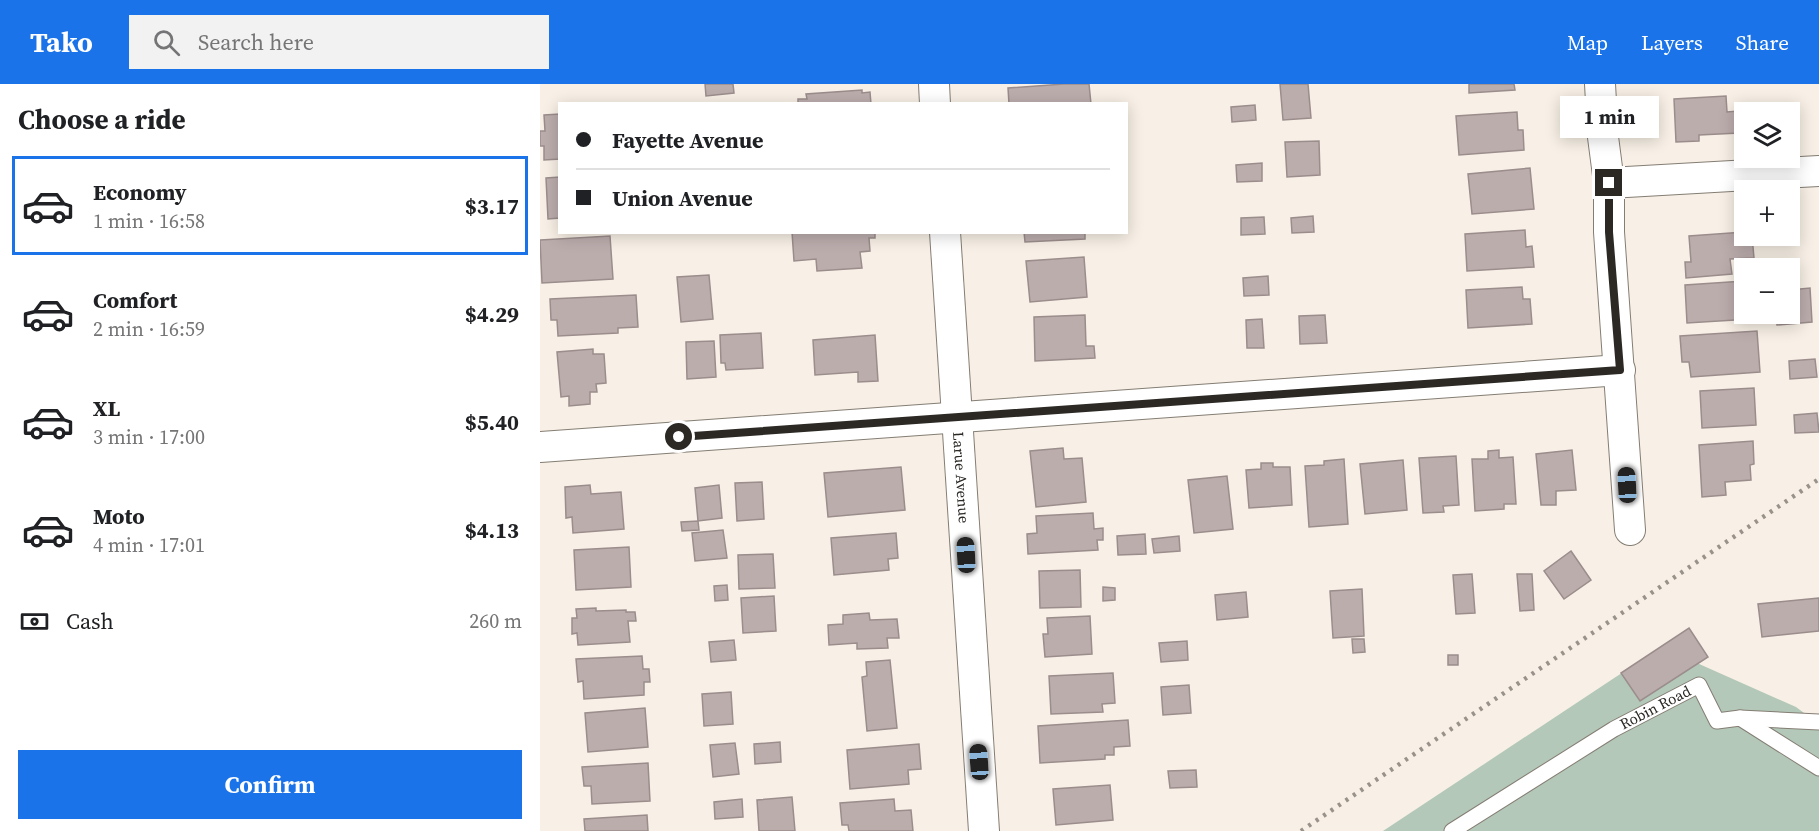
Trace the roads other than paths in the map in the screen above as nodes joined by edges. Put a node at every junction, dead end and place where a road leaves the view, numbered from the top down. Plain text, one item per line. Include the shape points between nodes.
1 (934, 84) edge
2 (1600, 84) edge
3 (935, 102) edge
4 (1819, 171) edge
5 (1609, 183) junction
6 (945, 234) edge
7 (1620, 370) junction
8 (957, 416) junction
9 (540, 447) edge
10 (1630, 531) dead end
11 (1740, 718) junction
12 (1819, 722) edge
13 (1819, 768) edge
14 (984, 831) edge
15 (1452, 831) edge

1 - 3 street
2 - 5 street
4 - 5 street
5 - 7 street
6 - 8 street, Larue Avenue
7 - 8 street
7 - 10 street
8 - 9 street
8 - 14 street, Larue Avenue
11 - 12 lane, Robin Road
11 - 13 lane
11 - 15 lane, Robin Road via 1717,721 1699,685 1614,729

